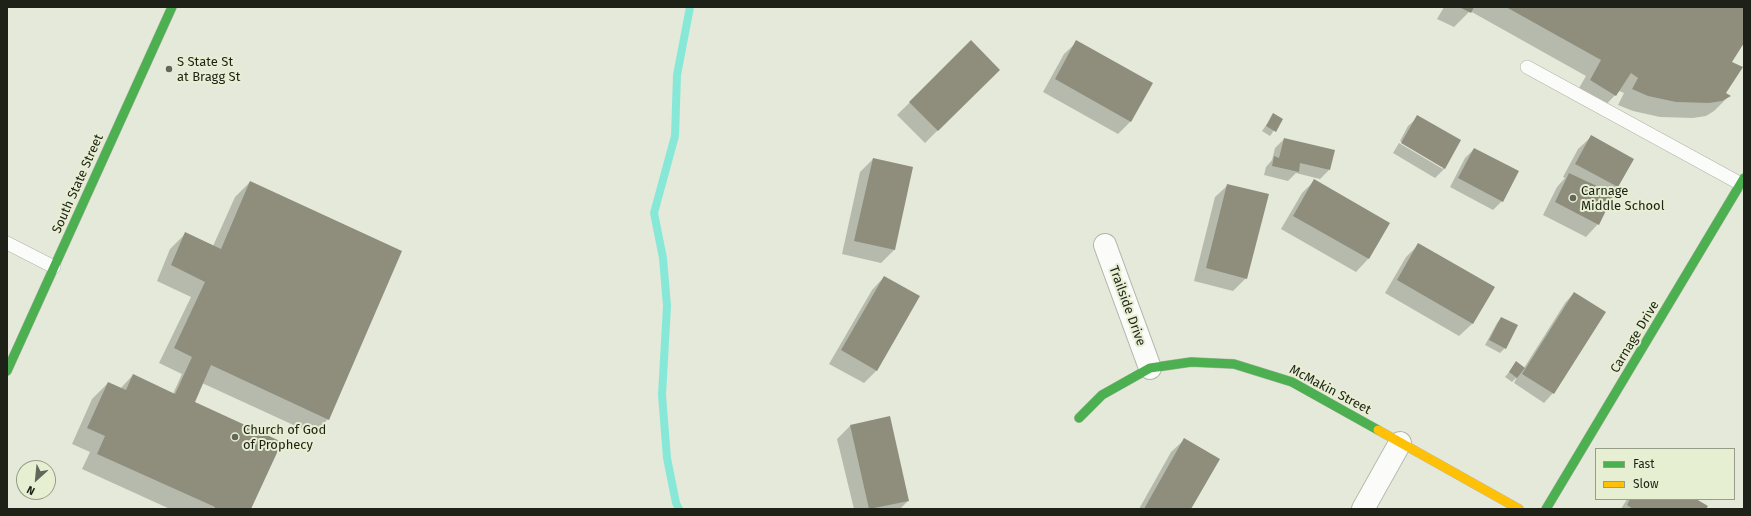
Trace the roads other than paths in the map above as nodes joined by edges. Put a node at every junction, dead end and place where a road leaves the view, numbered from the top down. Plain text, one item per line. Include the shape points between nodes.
1 (172, 7) edge
2 (1526, 67) dead end
3 (1742, 181) edge
4 (7, 243) edge
5 (1104, 245) dead end
6 (54, 267) junction
7 (1150, 368) junction
8 (7, 371) edge
9 (1079, 418) dead end
10 (1400, 443) junction
11 (1363, 509) edge
12 (1519, 509) edge
13 (1546, 509) edge

1 - 6 street, South State Street
2 - 3 lane
3 - 13 street, Carnage Drive
4 - 6 lane
5 - 7 street, Trailside Drive
6 - 8 street, South State Street
7 - 9 street, McMakin Street via 1102,395
7 - 10 street, McMakin Street via 1191,362 1234,364 1292,382
10 - 11 street
10 - 12 street, McMakin Street

